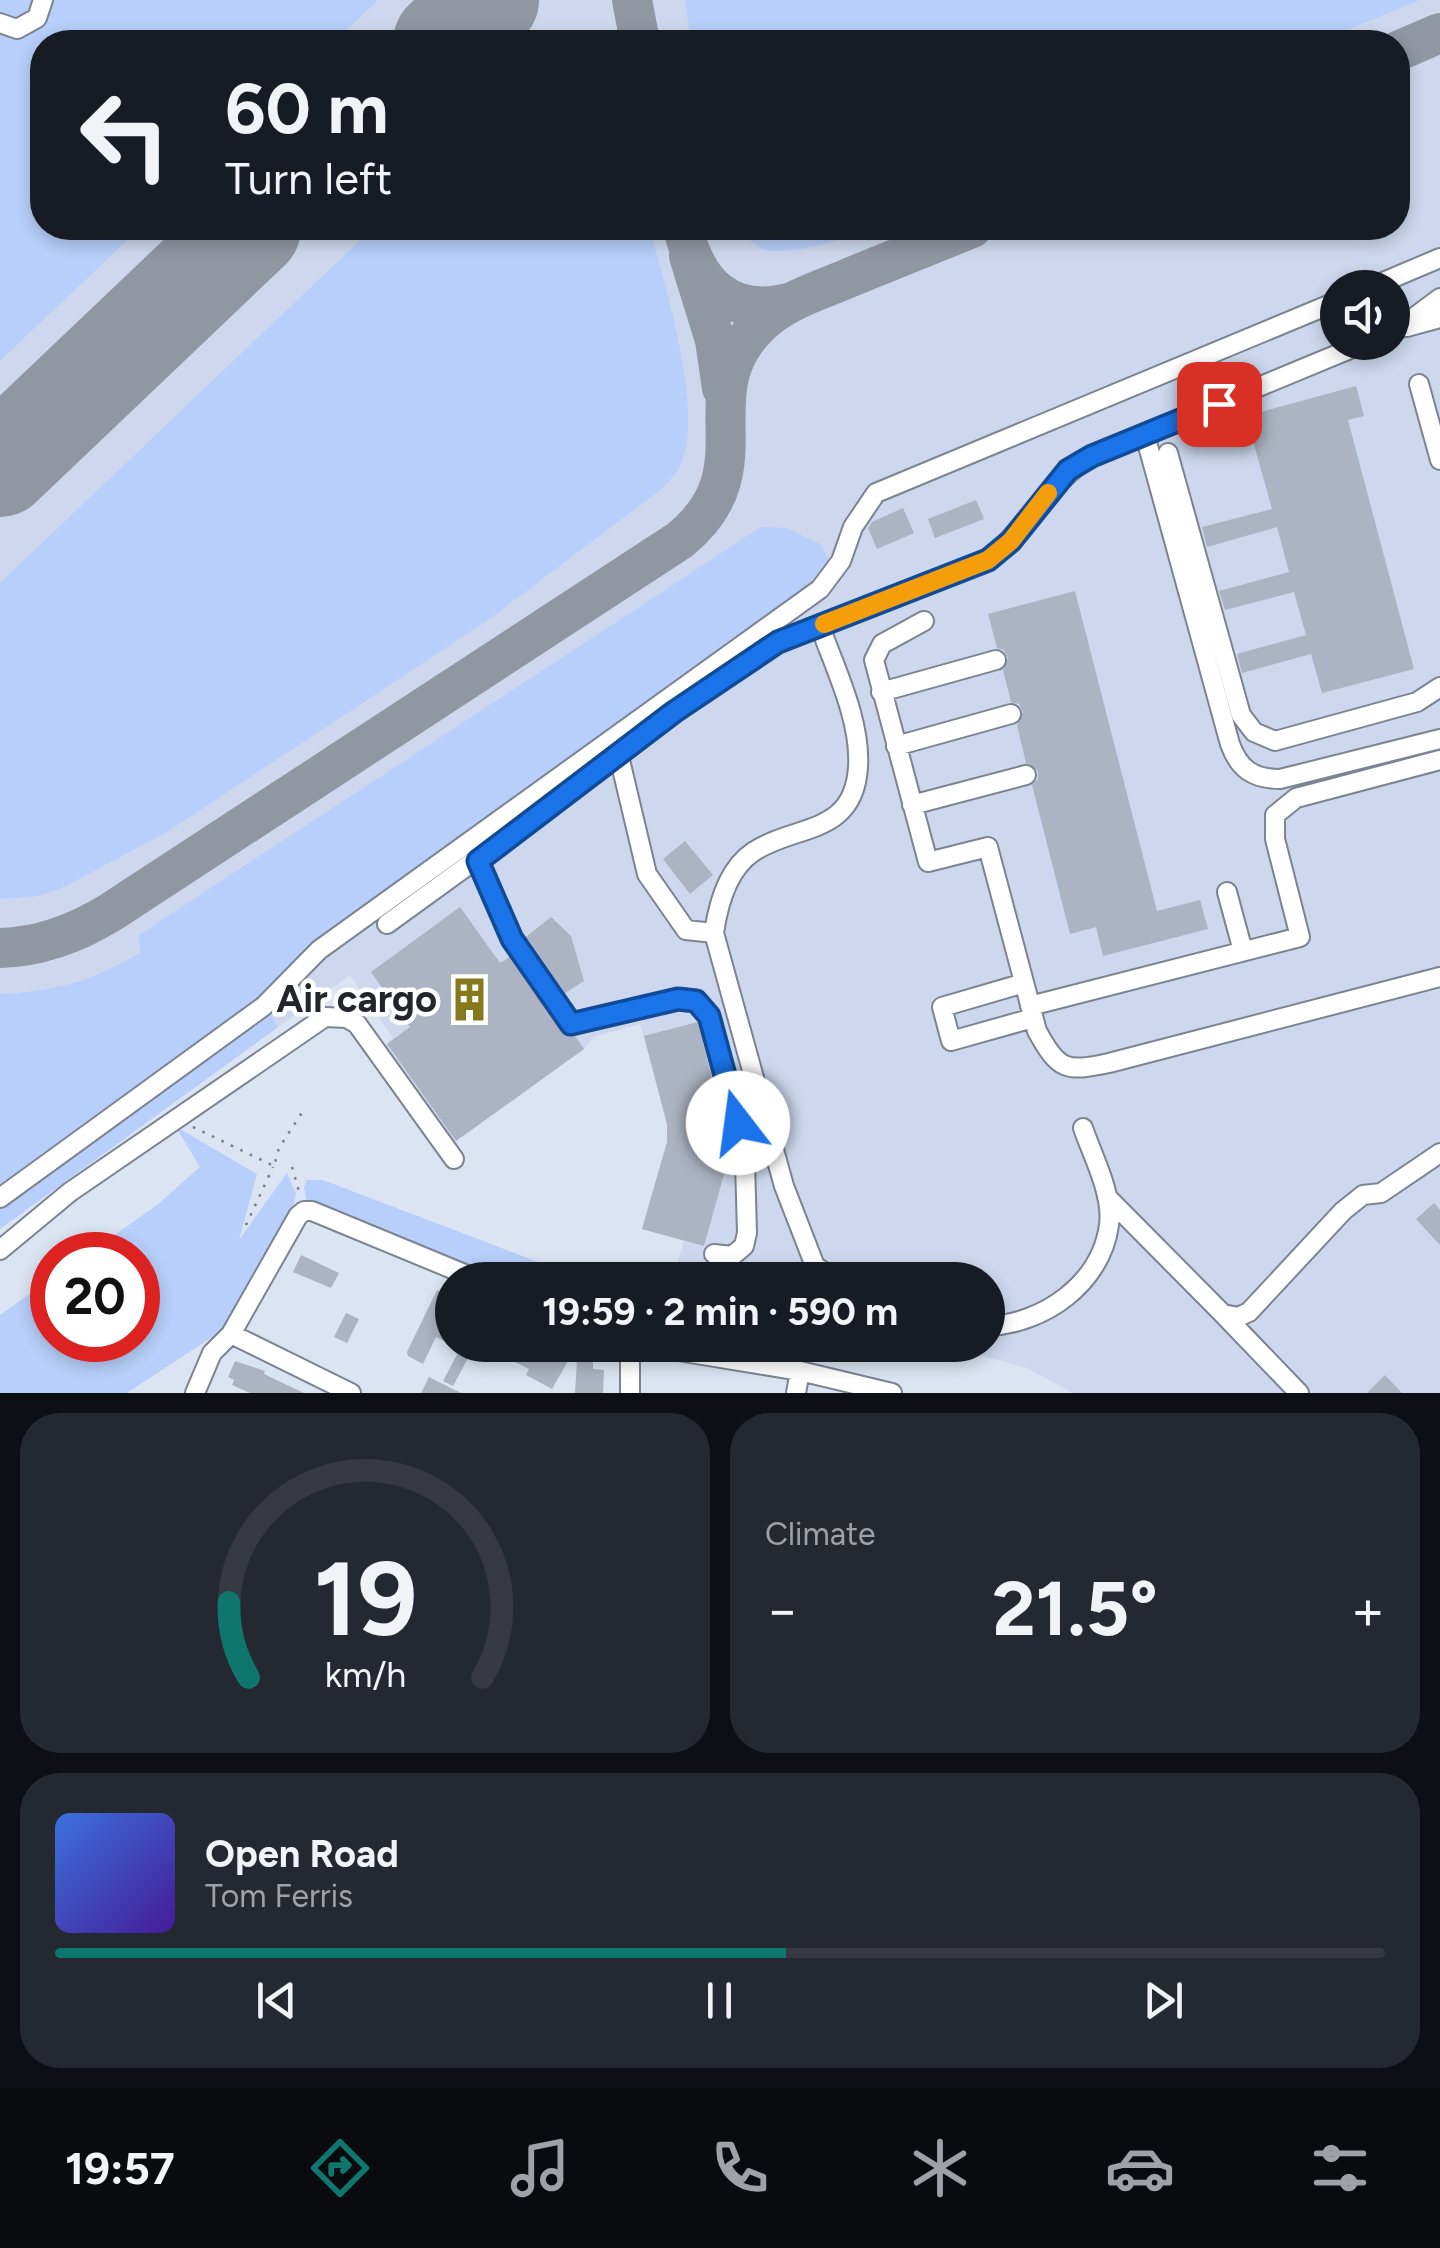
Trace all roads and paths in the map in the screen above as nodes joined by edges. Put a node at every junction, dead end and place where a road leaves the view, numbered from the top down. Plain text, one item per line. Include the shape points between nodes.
1 (43, 0) edge
2 (0, 23) edge
3 (1440, 258) edge
4 (1410, 271) edge
5 (1440, 298) edge
6 (1320, 308) edge
7 (1440, 318) edge
8 (1410, 320) edge
9 (1410, 327) edge
10 (1324, 360) edge
11 (1419, 384) dead end
12 (1146, 435) junction
13 (1168, 454) dead end
14 (1440, 460) edge
15 (924, 621) dead end
16 (820, 626) junction
17 (996, 660) dead end
18 (1440, 687) edge
19 (881, 692) junction
20 (1010, 714) dead end
21 (1440, 740) edge
22 (896, 746) junction
23 (619, 756) junction
24 (1439, 765) edge
25 (1026, 775) dead end
26 (912, 805) junction
27 (478, 861) junction
28 (1227, 892) dead end
29 (387, 924) dead end
30 (714, 933) junction
31 (1243, 952) junction
32 (1440, 977) edge
33 (1024, 983) junction
34 (1031, 1012) junction
35 (305, 1108) dead end
36 (174, 1118) junction
37 (1083, 1128) dead end
38 (1440, 1153) edge
39 (454, 1159) dead end
40 (274, 1166) junction
41 (292, 1167) dead end
42 (1107, 1197) junction
43 (0, 1198) edge
44 (304, 1211) junction
45 (246, 1224) dead end
46 (0, 1250) edge
47 (714, 1254) dead end
48 (435, 1262) edge
49 (813, 1262) edge
50 (1223, 1314) junction
51 (1005, 1324) edge
52 (231, 1334) junction
53 (630, 1362) edge
54 (741, 1362) edge
55 (800, 1372) junction
56 (196, 1393) edge
57 (351, 1393) edge
58 (630, 1393) edge
59 (796, 1393) edge
60 (892, 1393) edge
61 (1299, 1393) edge

1 - 2 street via 37,18 17,29
3 - 4 street
5 - 8 street
6 - 43 street via 876,493 820,589 318,950 264,1006
7 - 9 street
10 - 12 street
11 - 14 street
12 - 16 street via 1068,470 988,560
12 - 21 street via 1230,744 1242,767 1259,778 1280,779
13 - 18 street via 1241,714 1254,732 1274,741 1417,702
15 - 19 street via 877,650
16 - 23 street via 746,662
16 - 30 street via 853,724 858,768 848,800 835,820 751,854 718,904
17 - 19 street
19 - 22 street
20 - 22 street
22 - 26 street
23 - 27 street
23 - 30 street via 647,874 686,930
24 - 31 street via 1283,805 1275,815 1275,839 1300,936
25 - 26 street
26 - 33 street via 928,862 988,847
27 - 29 street
27 - 47 street via 512,939 571,1024 678,999 696,1001 709,1016 745,1162 747,1234 732,1256
28 - 31 street
30 - 49 street via 784,1186
31 - 34 street
32 - 34 street via 1074,1070 1050,1055
33 - 34 street
33 - 34 street via 942,1006 951,1041
35 - 40 path
36 - 39 street via 314,1022 337,1016 357,1024
36 - 40 path
36 - 46 street
37 - 42 street
38 - 50 street via 1381,1194 1363,1195 1342,1211 1250,1312
40 - 45 path
41 - 44 path
42 - 50 street
42 - 51 street via 1109,1224 1100,1255 1081,1284 1031,1320
44 - 48 street
44 - 52 street
50 - 61 street
52 - 56 street via 212,1353
52 - 57 street
53 - 58 street
54 - 55 street
55 - 59 street
55 - 60 street

